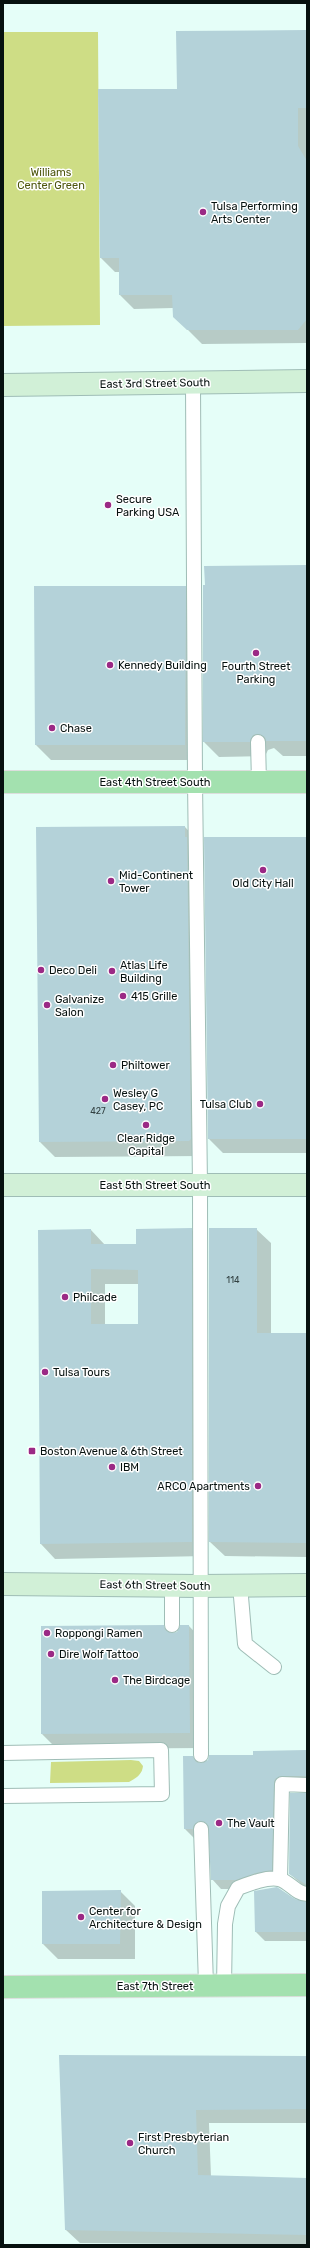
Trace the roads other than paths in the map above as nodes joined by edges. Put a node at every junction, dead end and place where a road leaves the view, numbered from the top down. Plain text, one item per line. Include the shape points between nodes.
1 (307, 381) edge
2 (193, 383) junction
3 (3, 385) edge
4 (258, 742) dead end
5 (195, 781) junction
6 (3, 782) edge
7 (259, 782) junction
8 (307, 782) edge
9 (200, 1185) junction
10 (307, 1185) edge
11 (3, 1186) edge
12 (3, 1584) edge
13 (307, 1584) edge
14 (240, 1585) junction
15 (172, 1586) junction
16 (199, 1586) junction
17 (172, 1625) dead end
18 (274, 1667) dead end
19 (3, 1753) edge
20 (201, 1755) dead end
21 (307, 1785) edge
22 (3, 1796) edge
23 (202, 1829) dead end
24 (280, 1879) junction
25 (307, 1894) edge
26 (307, 1985) edge
27 (215, 1986) junction
28 (3, 1987) edge

1 - 2 street, East 3rd Street South
2 - 3 street, East 3rd Street South
2 - 5 lane
4 - 7 lane
5 - 6 main road, East 4th Street South
5 - 7 main road, East 4th Street South
5 - 9 lane
7 - 8 main road, East 4th Street South
9 - 10 street, East 5th Street South
9 - 11 street, East 5th Street South
9 - 16 lane
12 - 15 street, East 6th Street South
13 - 14 street, East 6th Street South
14 - 16 street, East 6th Street South
14 - 18 lane via 245,1644
15 - 16 street, East 6th Street South
15 - 17 lane
16 - 20 lane
19 - 22 lane via 161,1750 162,1794
21 - 24 lane via 282,1784
23 - 27 lane
24 - 25 lane via 302,1894
24 - 27 lane via 262,1880 238,1888 228,1906
26 - 27 main road, East 7th Street
27 - 28 main road, East 7th Street

